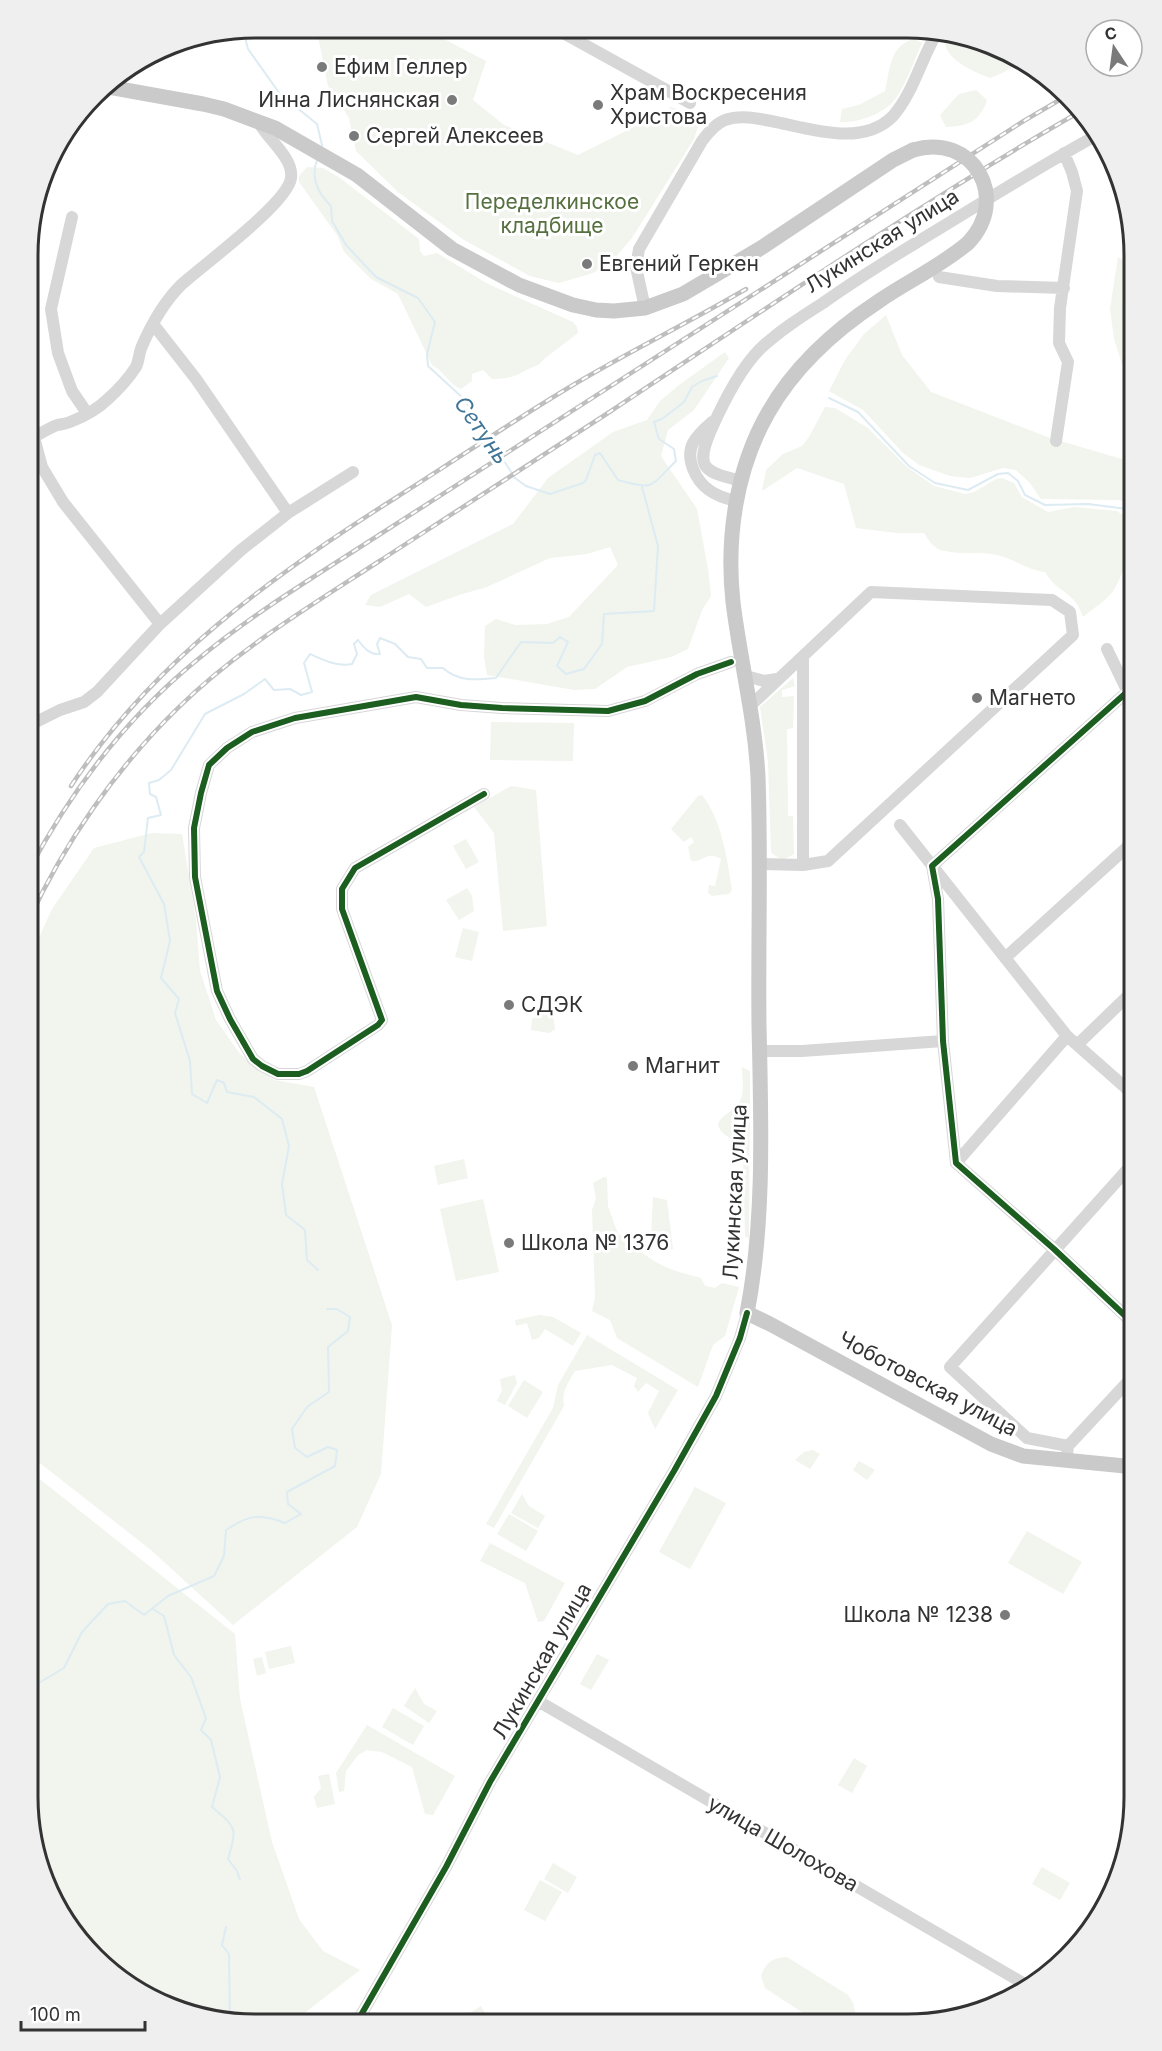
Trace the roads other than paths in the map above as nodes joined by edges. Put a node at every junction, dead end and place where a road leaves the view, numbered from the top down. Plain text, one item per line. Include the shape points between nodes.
1 (571, 38) edge
2 (934, 39) edge
3 (115, 88) edge
4 (690, 103) dead end
5 (258, 122) junction
6 (1091, 139) edge
7 (1064, 153) junction
8 (72, 217) dead end
9 (939, 277) dead end
10 (1064, 288) junction
11 (645, 308) junction
12 (153, 324) junction
13 (87, 413) junction
14 (717, 417) junction
15 (38, 434) edge
16 (1056, 441) dead end
17 (38, 456) edge
18 (353, 472) dead end
19 (741, 481) junction
20 (736, 501) junction
21 (288, 513) junction
22 (160, 624) junction
23 (1107, 649) dead end
24 (803, 656) junction
25 (732, 662) dead end
26 (746, 676) junction
27 (777, 679) junction
28 (1124, 686) edge
29 (1124, 695) edge
30 (751, 705) junction
31 (38, 721) edge
32 (484, 794) dead end
33 (900, 825) dead end
34 (1124, 850) edge
35 (759, 864) junction
36 (803, 865) junction
37 (932, 866) junction
38 (1005, 958) junction
39 (1124, 998) edge
40 (1072, 1040) junction
41 (943, 1041) junction
42 (760, 1051) junction
43 (1124, 1086) edge
44 (956, 1162) junction
45 (1124, 1173) edge
46 (1054, 1249) junction
47 (747, 1313) junction
48 (1124, 1314) edge
49 (1124, 1387) edge
50 (1067, 1454) junction
51 (1124, 1465) edge
52 (538, 1701) junction
53 (1021, 1981) edge
54 (362, 2014) edge

1 - 4 street
2 - 11 street via 901,104 871,130 836,133 743,117 725,120 711,130 639,249 636,267
3 - 5 main road via 203,104
5 - 11 main road via 343,166 452,249 504,278 596,310
5 - 12 street via 291,166 289,188 239,237 181,285
6 - 7 street, Лукинская улица
7 - 10 street via 1077,191
7 - 14 street, Лукинская улица via 871,270 771,339 744,371
8 - 13 street via 51,309 58,353 72,391
9 - 10 street via 997,286
10 - 16 street via 1059,343 1068,362
11 - 19 main road, Лукинская улица, bridge via 692,289 913,150 930,146 949,149 966,158 979,172 987,210 980,228 968,243 856,317 817,350 767,415
12 - 13 street via 140,348 137,365 126,380 107,401
12 - 21 street via 196,379
13 - 15 street
14 - 19 street, Лукинская улица via 703,448 705,464 714,474
14 - 20 street, Лукинская улица via 696,438 690,460 709,490
17 - 22 street via 63,502
18 - 21 street
19 - 20 main road, Лукинская улица
20 - 26 main road, Лукинская улица via 732,593
21 - 22 street via 240,549
22 - 31 street via 98,692 84,702
23 - 28 street
24 - 27 street
24 - 36 street
24 - 36 street via 871,592 1052,600 1070,612 1073,635 828,861
25 - 32 street via 697,674 645,701 608,711 502,708 416,697 295,718 252,732 209,765 194,828 195,877 218,991 253,1059 278,1074 307,1071 382,1020 342,909 342,889 355,868
26 - 27 street
26 - 30 main road, Лукинская улица
27 - 30 street
29 - 37 street
30 - 35 main road, Лукинская улица via 758,775
33 - 37 street
34 - 38 street
35 - 36 street
35 - 42 main road, Лукинская улица
37 - 38 street
37 - 41 street via 938,899
38 - 40 street
39 - 40 street
40 - 43 street
40 - 44 street
41 - 42 street
41 - 44 street
42 - 47 main road, Лукинская улица via 756,1256
44 - 46 street
45 - 46 street
46 - 48 street
46 - 50 street via 950,1367 1027,1438
47 - 50 main road, Чоботовская улица via 991,1444 1023,1456
47 - 52 street, Лукинская улица via 716,1396
49 - 50 street
50 - 51 main road, Чоботовская улица
52 - 53 street, улица Шолохова
52 - 54 street, Лукинская улица

